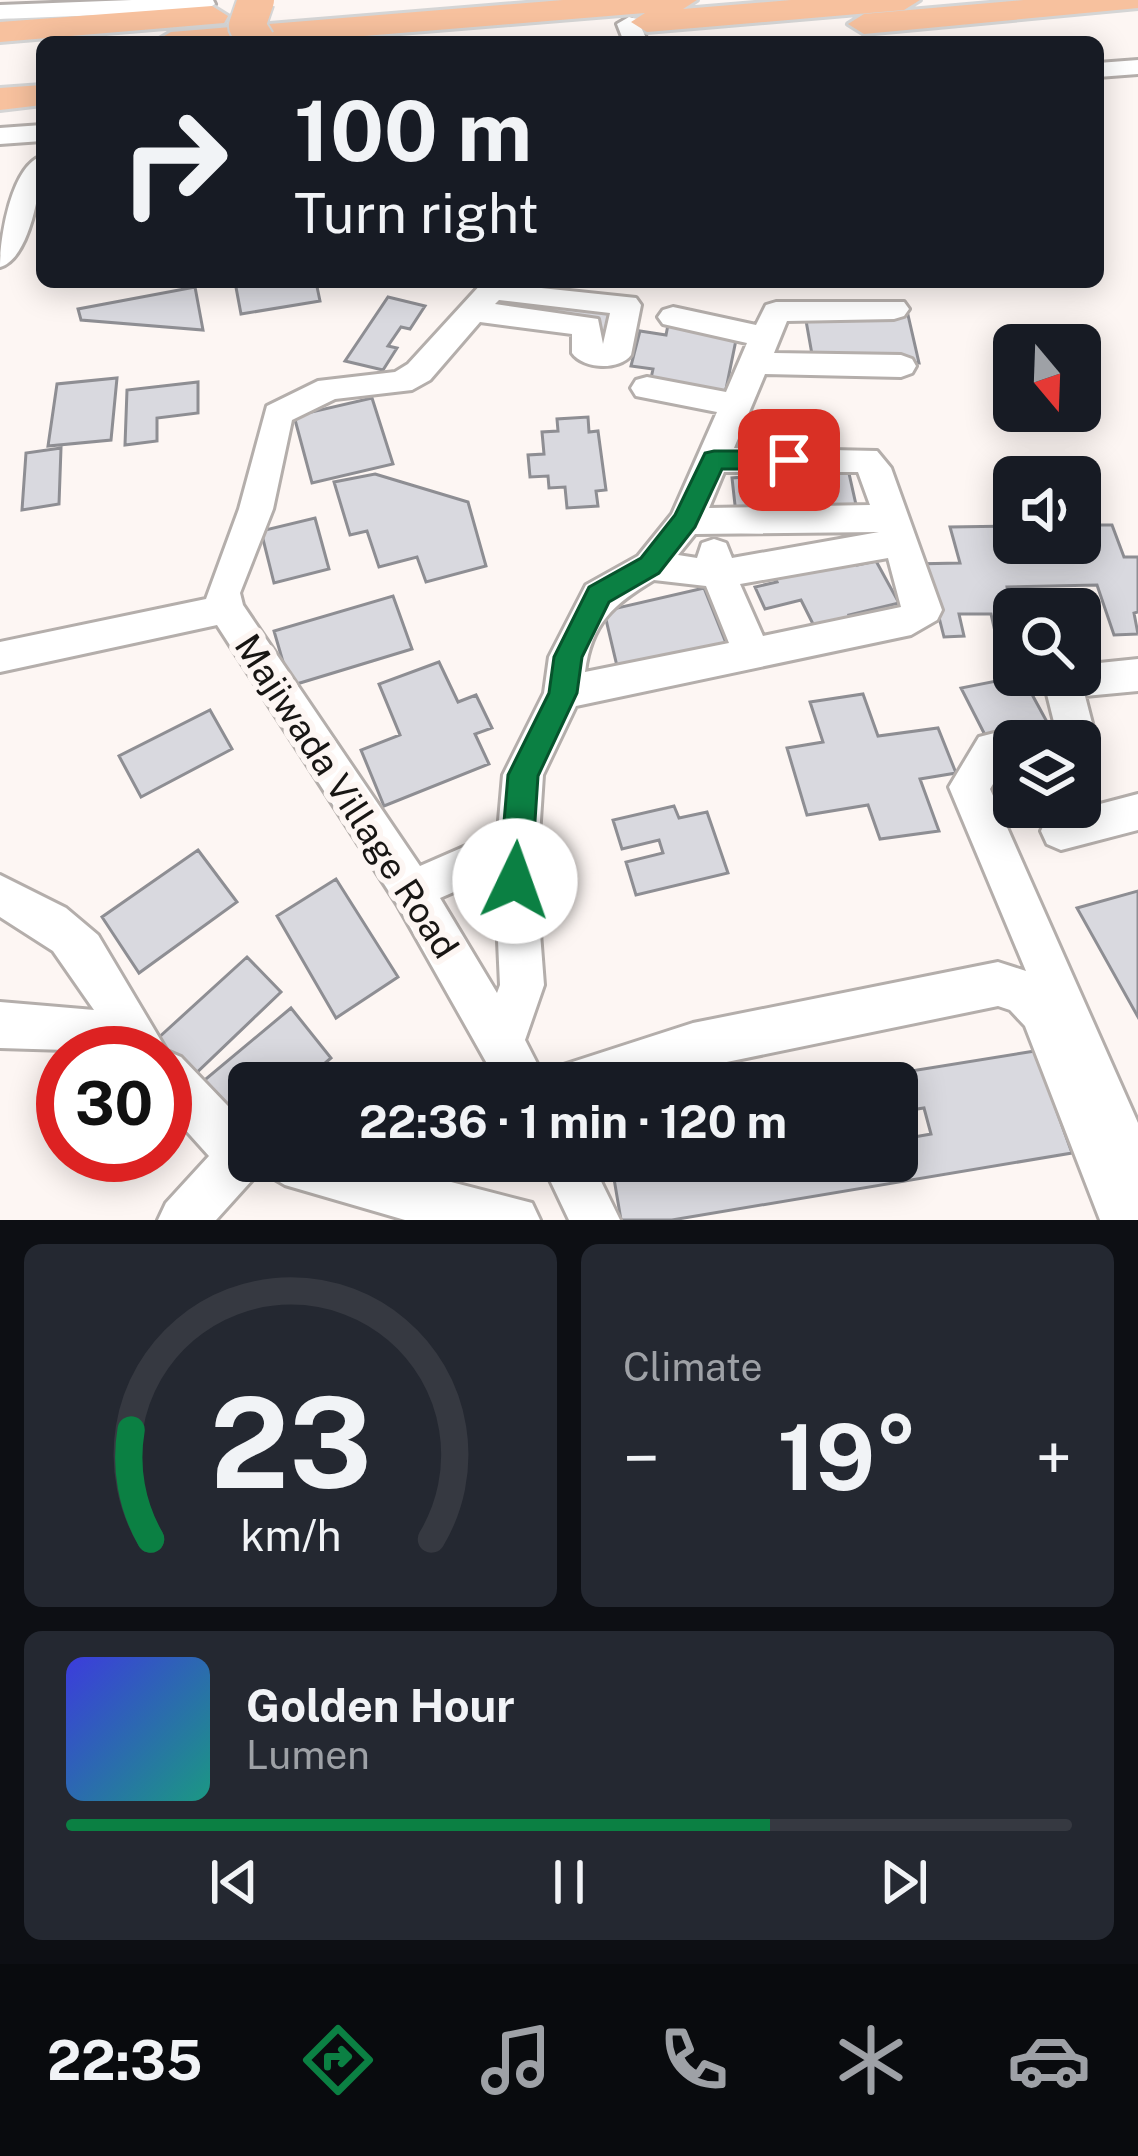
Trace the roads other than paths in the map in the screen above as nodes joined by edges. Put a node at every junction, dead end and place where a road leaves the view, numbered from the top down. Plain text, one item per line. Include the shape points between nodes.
1 (256, 0) edge
2 (416, 0) edge
3 (681, 0) edge
4 (904, 0) edge
5 (1132, 0) edge
6 (219, 2) edge
7 (0, 12) edge
8 (326, 18) junction
9 (0, 31) edge
10 (633, 33) edge
11 (209, 36) edge
12 (253, 36) edge
13 (559, 36) edge
14 (733, 36) edge
15 (36, 55) edge
16 (0, 57) edge
17 (1138, 67) edge
18 (1104, 70) edge
19 (36, 95) edge
20 (0, 98) edge
21 (36, 133) edge
22 (0, 136) edge
23 (36, 177) edge
24 (0, 258) edge
25 (502, 296) edge
26 (608, 296) dead end
27 (894, 309) dead end
28 (673, 317) dead end
29 (760, 350) junction
30 (901, 366) dead end
31 (647, 388) dead end
32 (738, 405) junction
33 (714, 460) junction
34 (697, 520) junction
35 (896, 530) junction
36 (650, 566) junction
37 (718, 574) junction
38 (226, 609) junction
39 (746, 640) dead end
40 (0, 657) edge
41 (1138, 675) edge
42 (563, 693) junction
43 (1072, 720) edge
44 (993, 751) edge
45 (1138, 812) edge
46 (1061, 831) dead end
47 (516, 844) junction
48 (412, 890) junction
49 (0, 895) edge
50 (0, 1025) edge
51 (128, 1026) edge
52 (36, 1030) edge
53 (502, 1040) junction
54 (513, 1062) edge
55 (641, 1062) edge
56 (192, 1097) edge
57 (228, 1130) edge
58 (1138, 1179) edge
59 (230, 1182) edge
60 (349, 1182) edge
61 (576, 1182) edge
62 (183, 1220) edge
63 (515, 1220) edge
64 (595, 1220) edge
65 (1125, 1220) edge

1 - 12 highway, bridge via 247,26
2 - 8 highway
3 - 8 highway
4 - 10 highway
5 - 14 highway
6 - 7 street
6 - 9 highway
8 - 9 highway
8 - 11 highway
10 - 13 highway
15 - 16 highway
17 - 18 street
19 - 20 highway
21 - 22 street
23 - 24 street
25 - 26 street
25 - 38 street, Majiwada Village Road via 401,382 329,389 278,414 256,509 222,593
27 - 29 street via 784,309
28 - 29 street
29 - 30 street
29 - 32 street
31 - 32 street
32 - 33 street
33 - 34 street
33 - 35 street via 865,460
34 - 35 street
34 - 36 street
34 - 37 street
35 - 37 street
35 - 42 street via 924,610 911,620
36 - 37 street
36 - 42 street via 599,595 568,657
37 - 39 street
38 - 40 street
38 - 48 street, Majiwada Village Road
41 - 43 street via 1063,682
42 - 47 street via 523,775
44 - 58 street via 969,788
45 - 46 street
47 - 48 street
47 - 53 street via 522,985
48 - 53 street, Majiwada Village Road
49 - 51 street via 52,919 86,950
50 - 52 street
53 - 54 street, Majiwada Village Road
55 - 65 street via 998,984 1024,992 1042,1011
56 - 57 street
59 - 62 street
60 - 63 street
61 - 64 street

